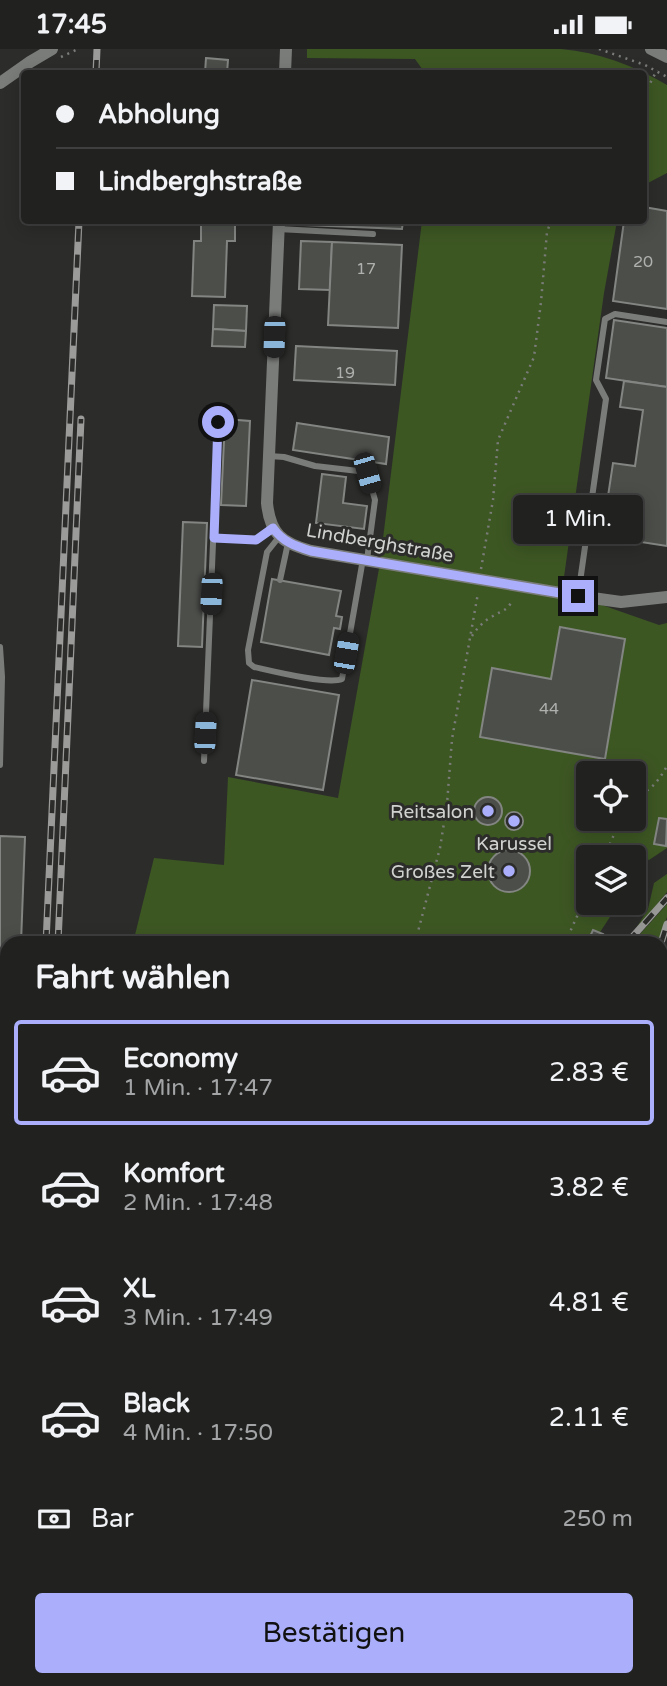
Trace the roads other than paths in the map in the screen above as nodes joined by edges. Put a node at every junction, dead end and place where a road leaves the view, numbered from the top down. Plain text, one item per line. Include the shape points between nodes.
1 (52, 49) edge
2 (286, 49) edge
3 (651, 49) edge
4 (667, 57) edge
5 (285, 70) edge
6 (0, 83) edge
7 (278, 225) edge
8 (373, 234) dead end
9 (667, 322) edge
10 (218, 422) dead end
11 (269, 456) junction
12 (280, 536) junction
13 (214, 538) junction
14 (365, 560) junction
15 (280, 580) dead end
16 (578, 596) junction
17 (667, 597) edge
18 (0, 647) edge
19 (204, 761) dead end
20 (0, 765) edge

1 - 6 street
2 - 5 street
3 - 4 street
7 - 8 lane
7 - 11 street
9 - 16 lane via 615,314 605,319 596,380 606,399
10 - 13 lane
11 - 12 street via 268,516
11 - 14 lane via 367,473 374,500
12 - 13 lane
12 - 14 street, Lindberghstraße via 311,551
12 - 14 lane via 267,552 262,576 248,650 254,667 342,679
12 - 15 lane
13 - 19 lane
14 - 16 street, Lindberghstraße
16 - 17 street, Lindberghstraße via 621,602
18 - 20 lane

